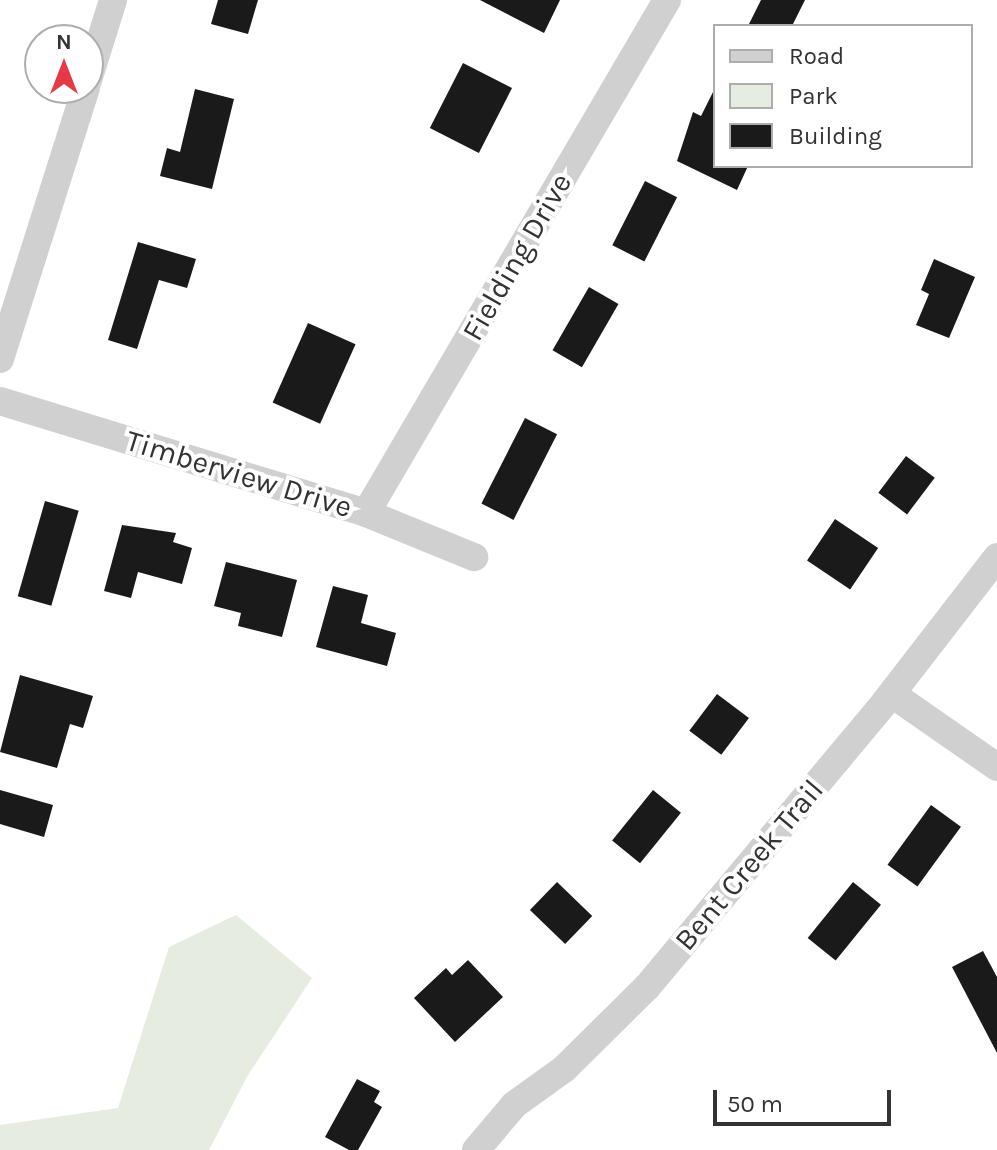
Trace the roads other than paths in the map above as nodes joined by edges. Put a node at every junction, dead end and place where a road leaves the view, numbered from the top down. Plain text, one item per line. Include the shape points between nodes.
1 (113, 0) edge
2 (667, 0) edge
3 (104, 29) edge
4 (81, 104) edge
5 (0, 359) edge
6 (0, 401) edge
7 (366, 513) junction
8 (474, 557) dead end
9 (997, 557) edge
10 (892, 694) junction
11 (997, 767) edge
12 (476, 1150) edge

1 - 3 street
2 - 7 street, Fielding Drive
4 - 5 street
6 - 7 street, Timberview Drive
7 - 8 street, Timberview Drive
9 - 10 street, Bent Creek Trail
10 - 11 street
10 - 12 street, Bent Creek Trail via 647,987 564,1069 514,1105

